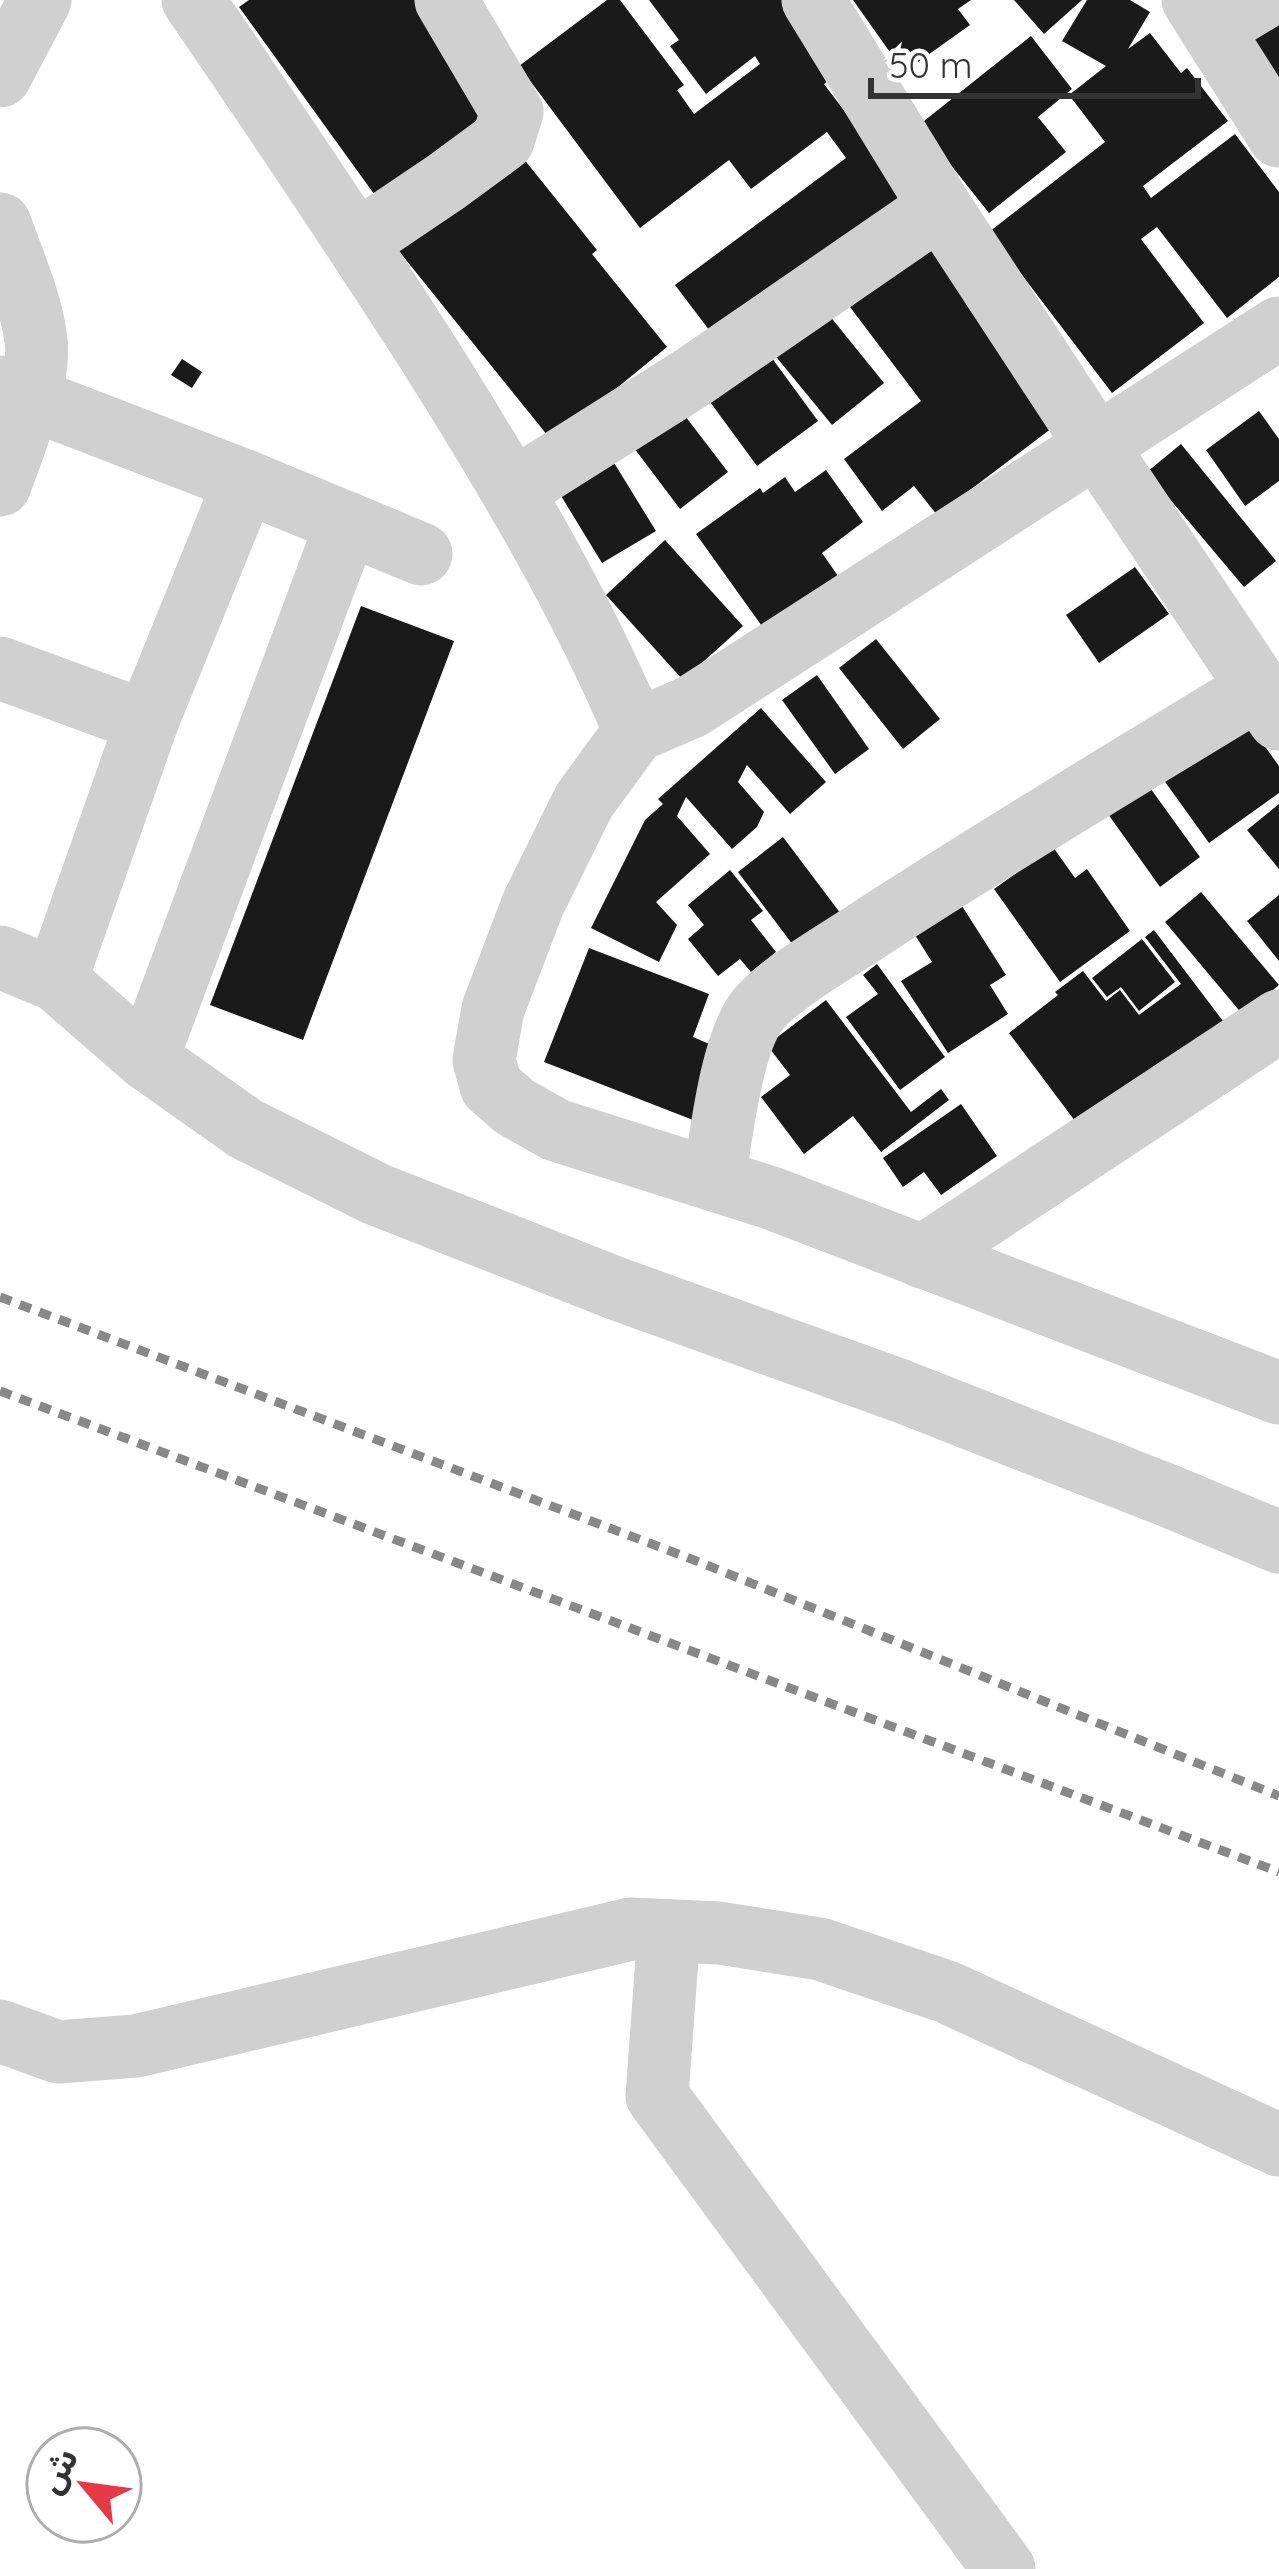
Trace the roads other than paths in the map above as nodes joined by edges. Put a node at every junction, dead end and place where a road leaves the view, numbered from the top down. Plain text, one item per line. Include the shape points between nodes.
1 (40, 0) edge
2 (193, 0) edge
3 (446, 0) edge
4 (813, 0) edge
5 (1221, 10) edge
6 (0, 76) edge
7 (1279, 136) edge
8 (940, 207) junction
9 (0, 224) edge
10 (357, 242) junction
11 (1279, 328) edge
12 (15, 392) edge
13 (1096, 445) junction
14 (245, 481) junction
15 (0, 485) edge
16 (514, 490) junction
17 (347, 523) junction
18 (421, 554) dead end
19 (0, 668) edge
20 (1269, 703) edge
21 (147, 722) junction
22 (635, 730) junction
23 (28, 969) edge
24 (1279, 1021) edge
25 (147, 1059) junction
26 (714, 1180) junction
27 (922, 1257) junction
28 (1274, 1385) edge
29 (1279, 1541) edge
30 (669, 1931) junction
31 (0, 2031) edge
32 (58, 2052) junction
33 (0, 2080) edge
34 (1279, 2145) edge
35 (1004, 2569) edge

1 - 6 street
2 - 10 street
3 - 10 street via 512,112 502,140
4 - 8 street
5 - 7 street
8 - 13 street
8 - 16 street
9 - 12 street via 37,344
10 - 16 street
11 - 13 street
12 - 14 street
12 - 15 street
13 - 20 street
13 - 22 street via 692,707
14 - 17 street
14 - 21 street
16 - 22 street
17 - 18 street
17 - 25 street
19 - 21 street
20 - 26 street via 919,897 792,981 757,1012 739,1051
21 - 23 street
22 - 26 street via 584,801 533,904 493,1009 484,1060 491,1086 556,1130
23 - 25 street
24 - 27 street
25 - 29 street via 246,1129 376,1194
26 - 27 street
27 - 28 street
30 - 32 street via 631,1929 136,2046
30 - 34 street via 820,1949 946,1992
30 - 35 street via 657,2096
31 - 32 street
32 - 33 street

